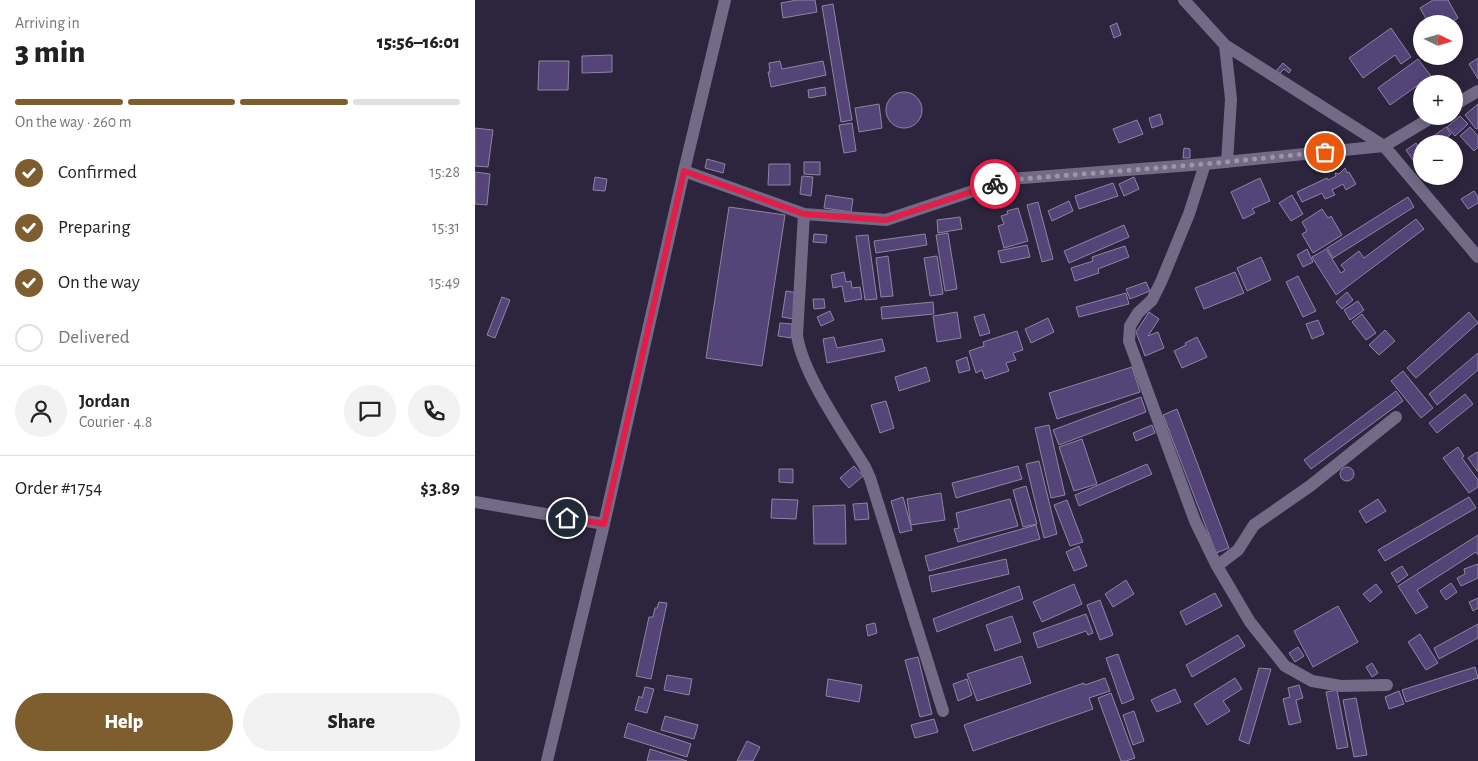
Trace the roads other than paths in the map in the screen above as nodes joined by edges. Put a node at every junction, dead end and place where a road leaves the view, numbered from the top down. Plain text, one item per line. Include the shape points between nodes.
1 (725, 0) edge
2 (1184, 0) edge
3 (1225, 45) junction
4 (1478, 91) edge
5 (1463, 100) edge
6 (1419, 125) edge
7 (1384, 146) junction
8 (1227, 162) junction
9 (1205, 164) junction
10 (684, 171) junction
11 (804, 214) junction
12 (1478, 257) edge
13 (1396, 417) dead end
14 (475, 502) edge
15 (604, 524) junction
16 (1217, 566) junction
17 (1387, 686) dead end
18 (943, 711) dead end
19 (547, 761) edge

1 - 10 street
2 - 3 street
3 - 7 street
3 - 8 street via 1231,99
4 - 5 street
6 - 7 street
7 - 8 street
7 - 12 street
8 - 9 street
9 - 11 street via 1009,180 886,220
9 - 16 street via 1161,282 1152,300 1130,326 1129,341 1195,521
10 - 11 street
10 - 15 street
11 - 18 street via 797,336 800,350 816,385 870,478
13 - 16 street via 1310,486 1254,525 1238,550
14 - 15 street
15 - 19 street
16 - 17 street via 1250,622 1285,666 1312,682

